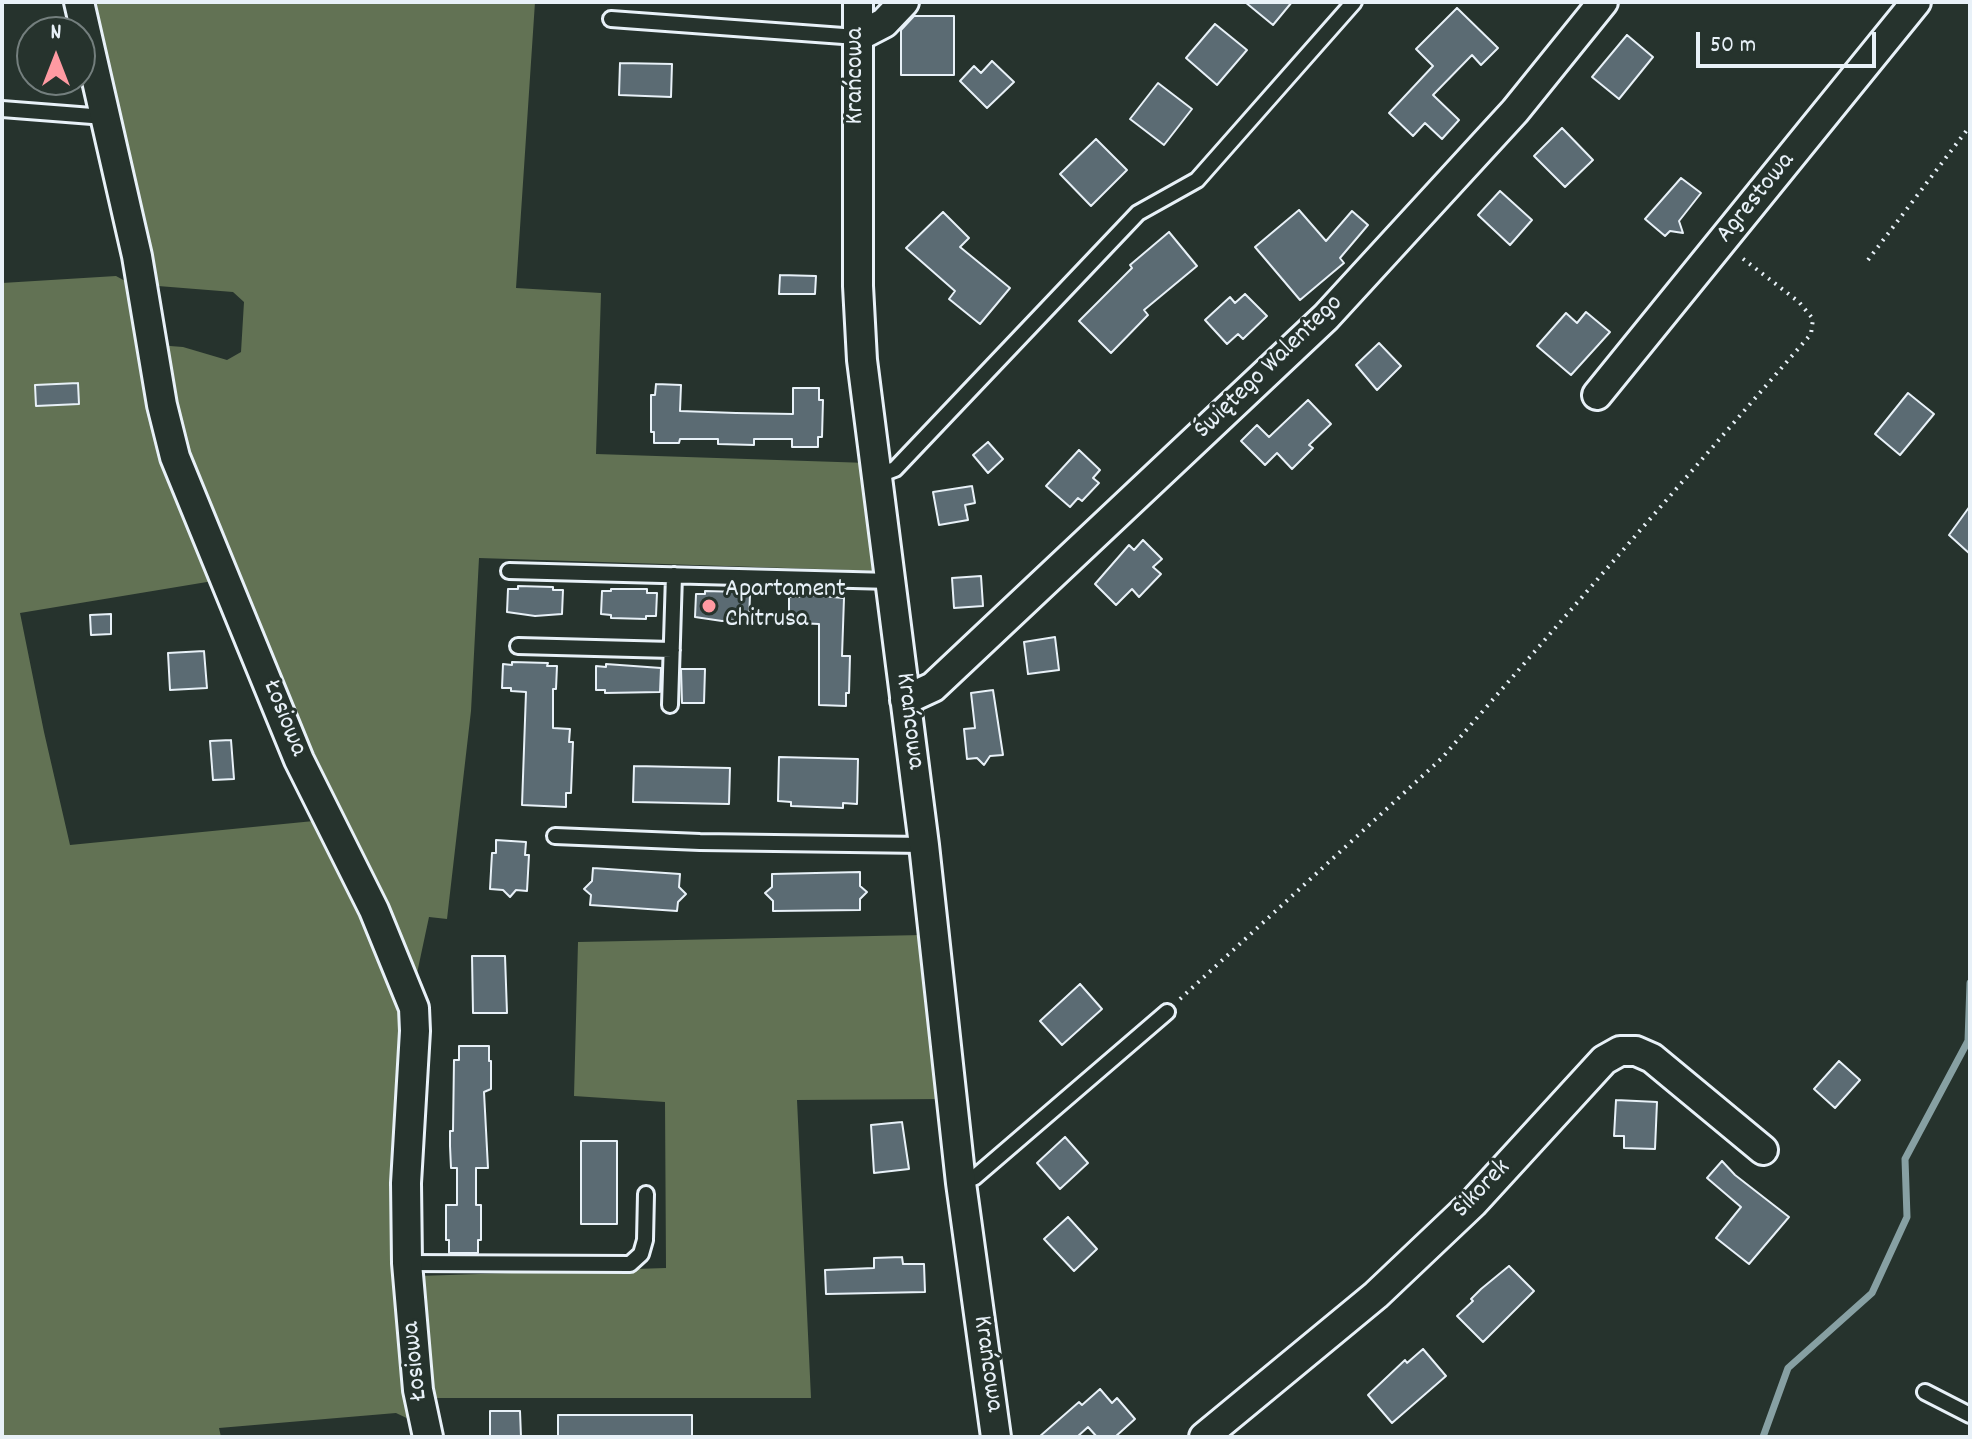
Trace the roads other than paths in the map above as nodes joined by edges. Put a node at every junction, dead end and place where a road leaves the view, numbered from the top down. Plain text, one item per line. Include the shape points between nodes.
1 (79, 2) edge
2 (858, 2) edge
3 (904, 2) edge
4 (1354, 2) edge
5 (1603, 2) edge
6 (1916, 2) edge
7 (611, 19) dead end
8 (857, 37) junction
9 (2, 109) edge
10 (105, 117) junction
11 (1597, 395) dead end
12 (879, 475) junction
13 (509, 571) dead end
14 (674, 575) junction
15 (891, 581) junction
16 (518, 646) dead end
17 (672, 650) junction
18 (905, 700) junction
19 (670, 705) dead end
20 (555, 836) dead end
21 (924, 845) junction
22 (1167, 1012) road end
23 (1763, 1150) dead end
24 (961, 1183) junction
25 (646, 1194) dead end
26 (407, 1263) junction
27 (1925, 1392) dead end
28 (1970, 1415) edge
29 (428, 1437) edge
30 (996, 1437) edge
31 (1204, 1437) edge

1 - 10 street, Łosiowa
2 - 8 street, Krańcowa
3 - 8 street via 884,23
4 - 12 lane via 1197,180 1138,213 895,469
5 - 18 street, Świętego Walentego via 1515,111 1326,317 933,687
6 - 11 street, Agrestowa
7 - 8 lane
8 - 12 street, Krańcowa via 858,286 862,360
9 - 10 lane
10 - 26 street, Łosiowa via 175,457 299,760 374,910 414,1008
12 - 15 street, Krańcowa
13 - 14 lane
14 - 15 lane
14 - 17 lane
15 - 18 street, Krańcowa
16 - 17 lane
17 - 19 lane
18 - 21 street, Krańcowa
20 - 21 lane
21 - 24 street, Krańcowa
22 - 24 lane via 975,1177
23 - 31 street, Sikorek via 1652,1058 1620,1051 1604,1060 1473,1203 1376,1295
24 - 30 street, Krańcowa
25 - 26 lane via 645,1240 641,1254 630,1264
26 - 29 street, Łosiowa via 418,1390
27 - 28 lane

